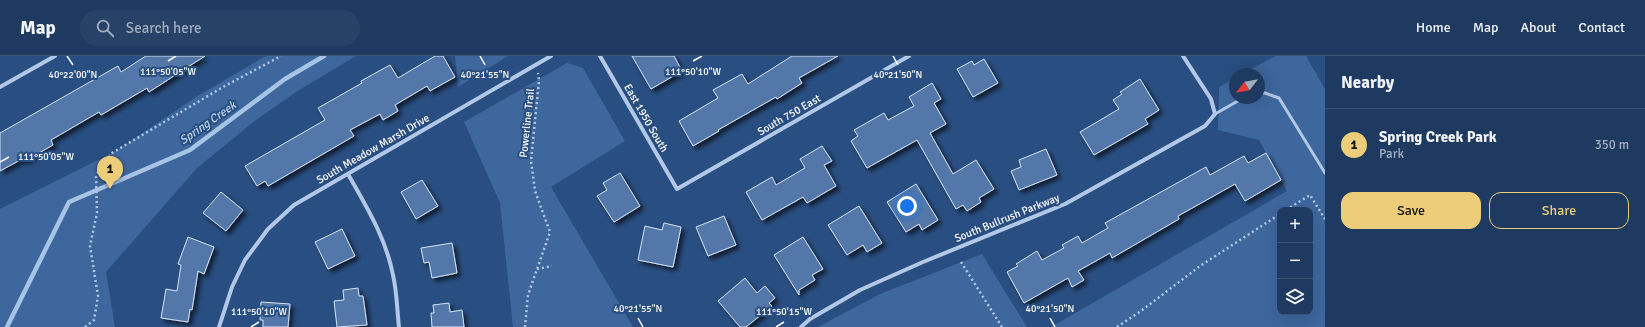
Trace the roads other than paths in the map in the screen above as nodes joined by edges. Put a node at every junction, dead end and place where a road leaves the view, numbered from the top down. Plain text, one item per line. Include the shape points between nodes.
1 (55, 56) edge
2 (550, 56) edge
3 (600, 56) edge
4 (910, 56) edge
5 (1183, 56) edge
6 (0, 87) edge
7 (1265, 93) edge
8 (1232, 104) edge
9 (1215, 114) junction
10 (1325, 173) edge
11 (348, 174) junction
12 (677, 190) joint
13 (219, 327) edge
14 (399, 327) edge
15 (801, 327) edge

1 - 6 street
2 - 11 street, South Meadow Marsh Drive
3 - 12 street, East 1950 South
4 - 12 street, South 750 East
5 - 9 street via 1211,99
7 - 10 lane via 1278,98
8 - 9 lane
9 - 15 street, South Bullrush Parkway via 1204,126 1065,204 860,290
11 - 13 street, South Meadow Marsh Drive via 294,205 268,229 245,260 232,287
11 - 14 street via 383,240 393,275

